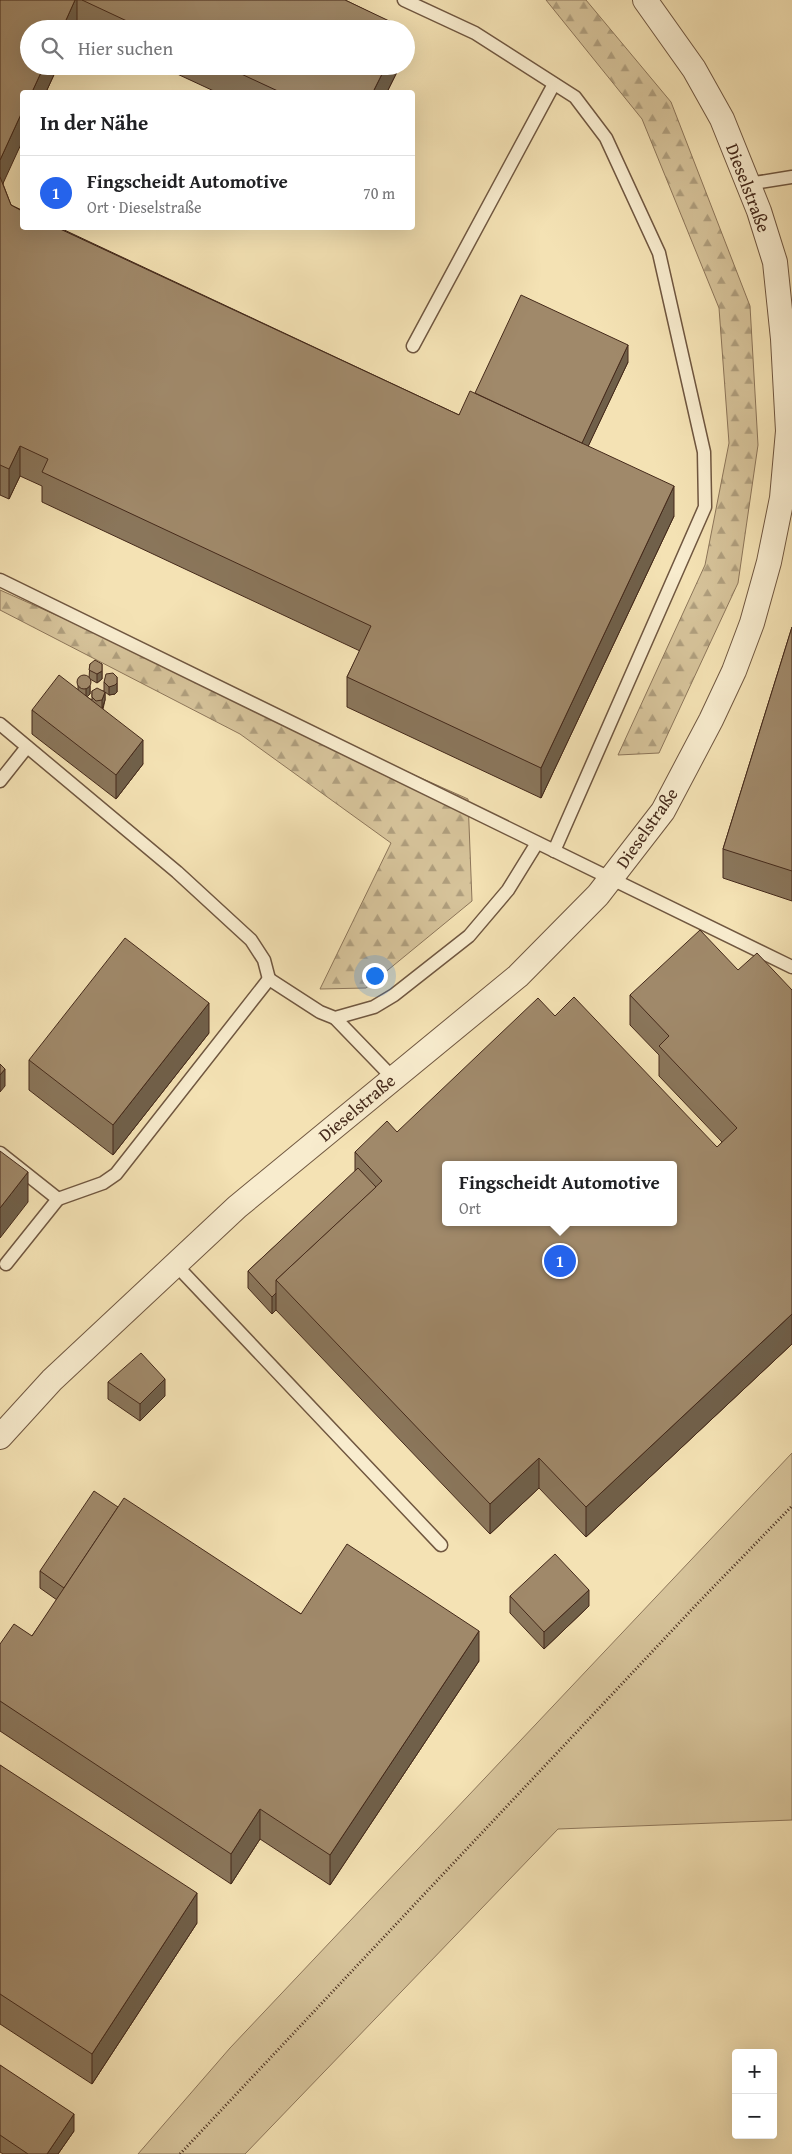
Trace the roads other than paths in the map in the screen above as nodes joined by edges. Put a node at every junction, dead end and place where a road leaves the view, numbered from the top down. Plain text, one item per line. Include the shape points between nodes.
1 (404, 0) edge
2 (645, 0) edge
3 (554, 84) junction
4 (792, 177) edge
5 (748, 184) junction
6 (413, 346) dead end
7 (0, 580) edge
8 (0, 724) edge
9 (28, 747) junction
10 (0, 781) edge
11 (537, 843) junction
12 (554, 851) junction
13 (611, 879) junction
14 (792, 967) edge
15 (269, 979) junction
16 (334, 1018) junction
17 (393, 1078) junction
18 (0, 1153) edge
19 (58, 1199) junction
20 (6, 1264) dead end
21 (176, 1265) junction
22 (0, 1436) edge
23 (441, 1545) dead end

1 - 3 lane via 475,32
2 - 5 street, Dieselstraße via 694,69 722,119
3 - 6 lane
3 - 12 lane via 575,97 606,138 659,253 704,452 705,507
4 - 5 lane
5 - 13 street, Dieselstraße via 775,262 788,431 782,498 759,596 734,671 663,811
7 - 11 lane
8 - 9 lane
9 - 10 lane
9 - 15 lane via 177,872 251,940 264,960
11 - 12 lane
11 - 16 lane via 508,890 469,936 394,995 374,1007
12 - 13 lane
13 - 14 lane
13 - 17 street, Dieselstraße via 518,976
15 - 16 lane
15 - 19 lane via 116,1174 103,1183
16 - 17 lane
17 - 21 street, Dieselstraße via 237,1207
18 - 19 lane
19 - 20 lane
21 - 22 street, Dieselstraße via 52,1380
21 - 23 lane

